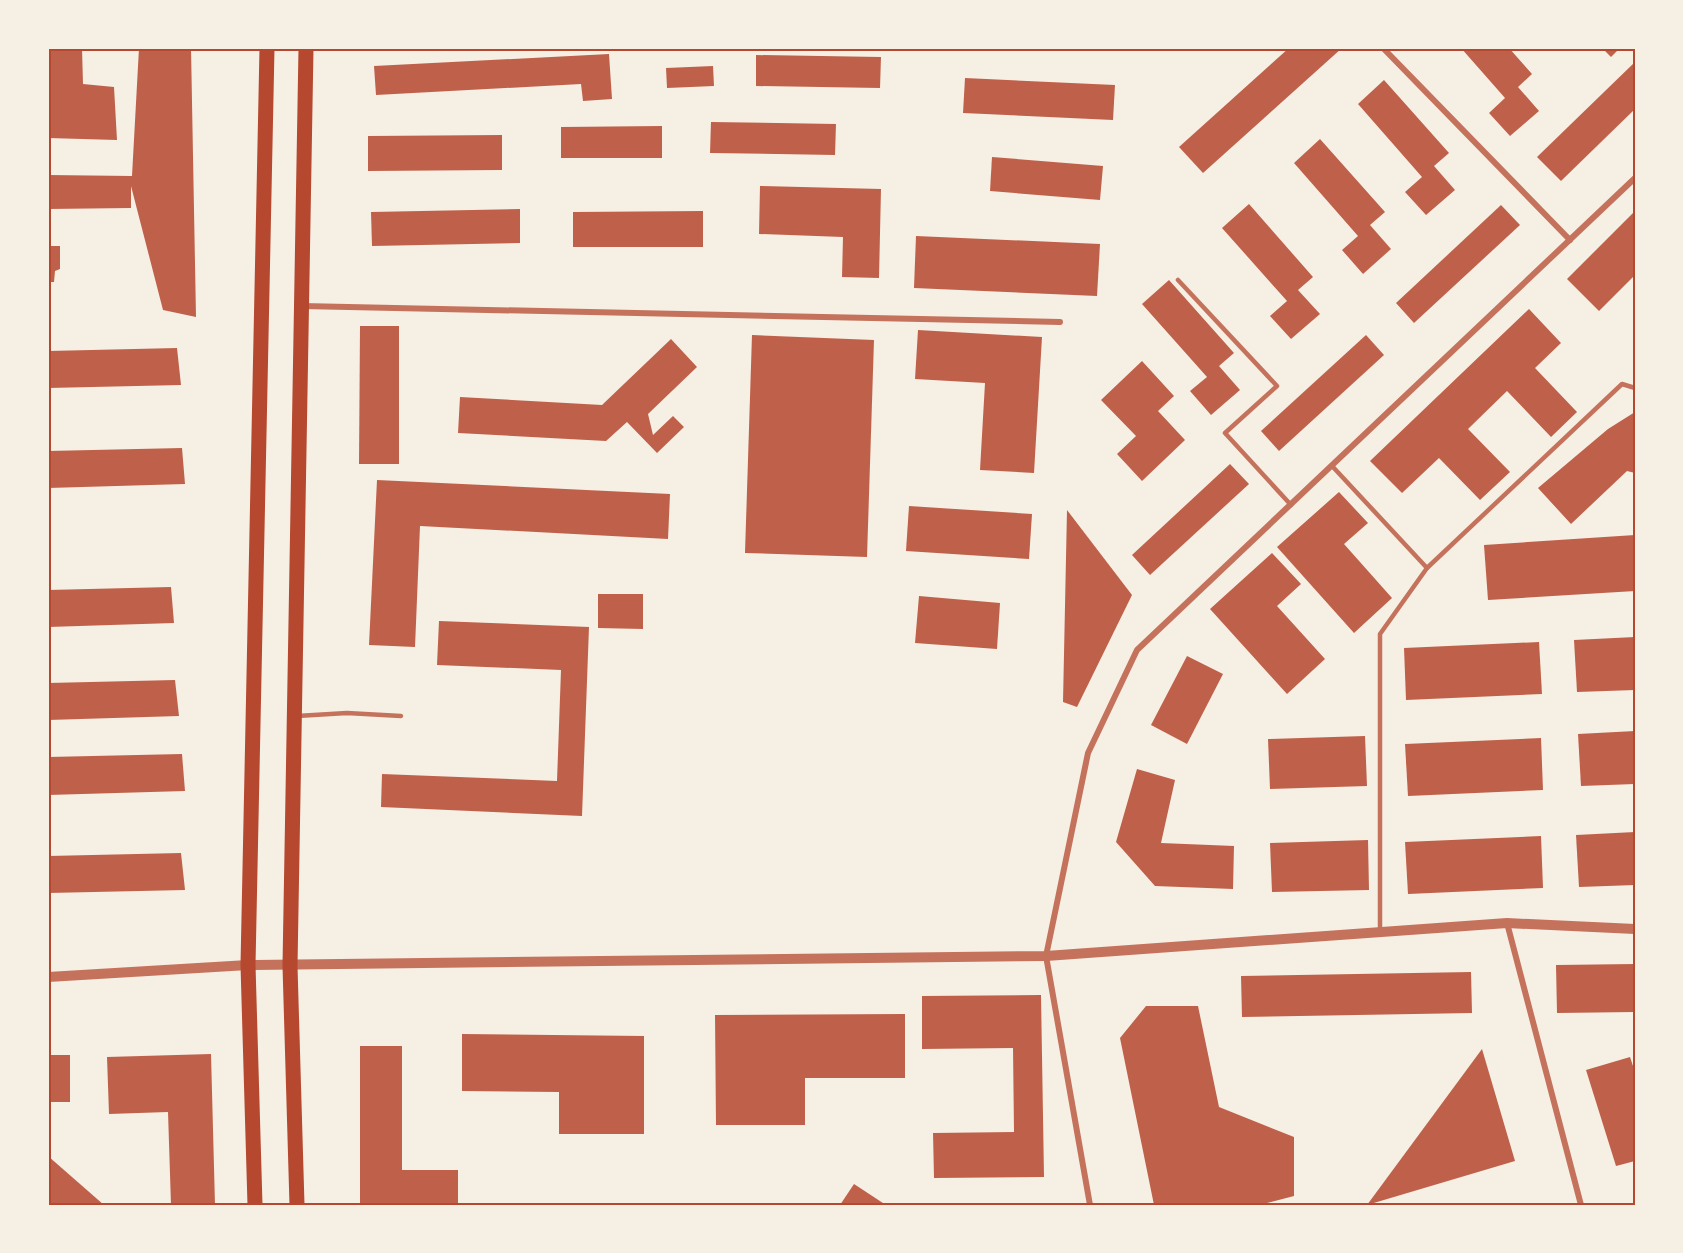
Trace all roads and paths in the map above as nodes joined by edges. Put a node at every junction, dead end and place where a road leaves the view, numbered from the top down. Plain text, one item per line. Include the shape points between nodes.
1 (267, 48) edge
2 (306, 48) edge
3 (1383, 48) edge
4 (1635, 178) edge
5 (1570, 240) junction
6 (1178, 280) dead end
7 (301, 306) junction
8 (1060, 322) dead end
9 (1635, 388) edge
10 (1333, 467) junction
11 (1291, 505) junction
12 (1427, 568) junction
13 (294, 716) junction
14 (401, 716) dead end
15 (1507, 923) junction
16 (1635, 929) edge
17 (1380, 932) junction
18 (1046, 956) junction
19 (248, 965) junction
20 (290, 966) junction
21 (48, 977) edge
22 (255, 1205) edge
23 (297, 1205) edge
24 (1090, 1205) edge
25 (1581, 1205) edge

1 - 19 main road
2 - 7 main road
3 - 5 street
4 - 5 street
5 - 10 street
6 - 11 lane via 1277,386 1225,433
7 - 8 street
7 - 13 main road
9 - 12 lane via 1622,384
10 - 11 street
10 - 12 lane
11 - 18 street via 1137,650 1088,753
12 - 17 lane via 1380,634
13 - 14 lane
13 - 20 main road
15 - 16 street
15 - 17 street
15 - 25 street
17 - 18 street
18 - 20 street
18 - 24 street
19 - 20 street
19 - 21 street
19 - 22 main road
20 - 23 main road

